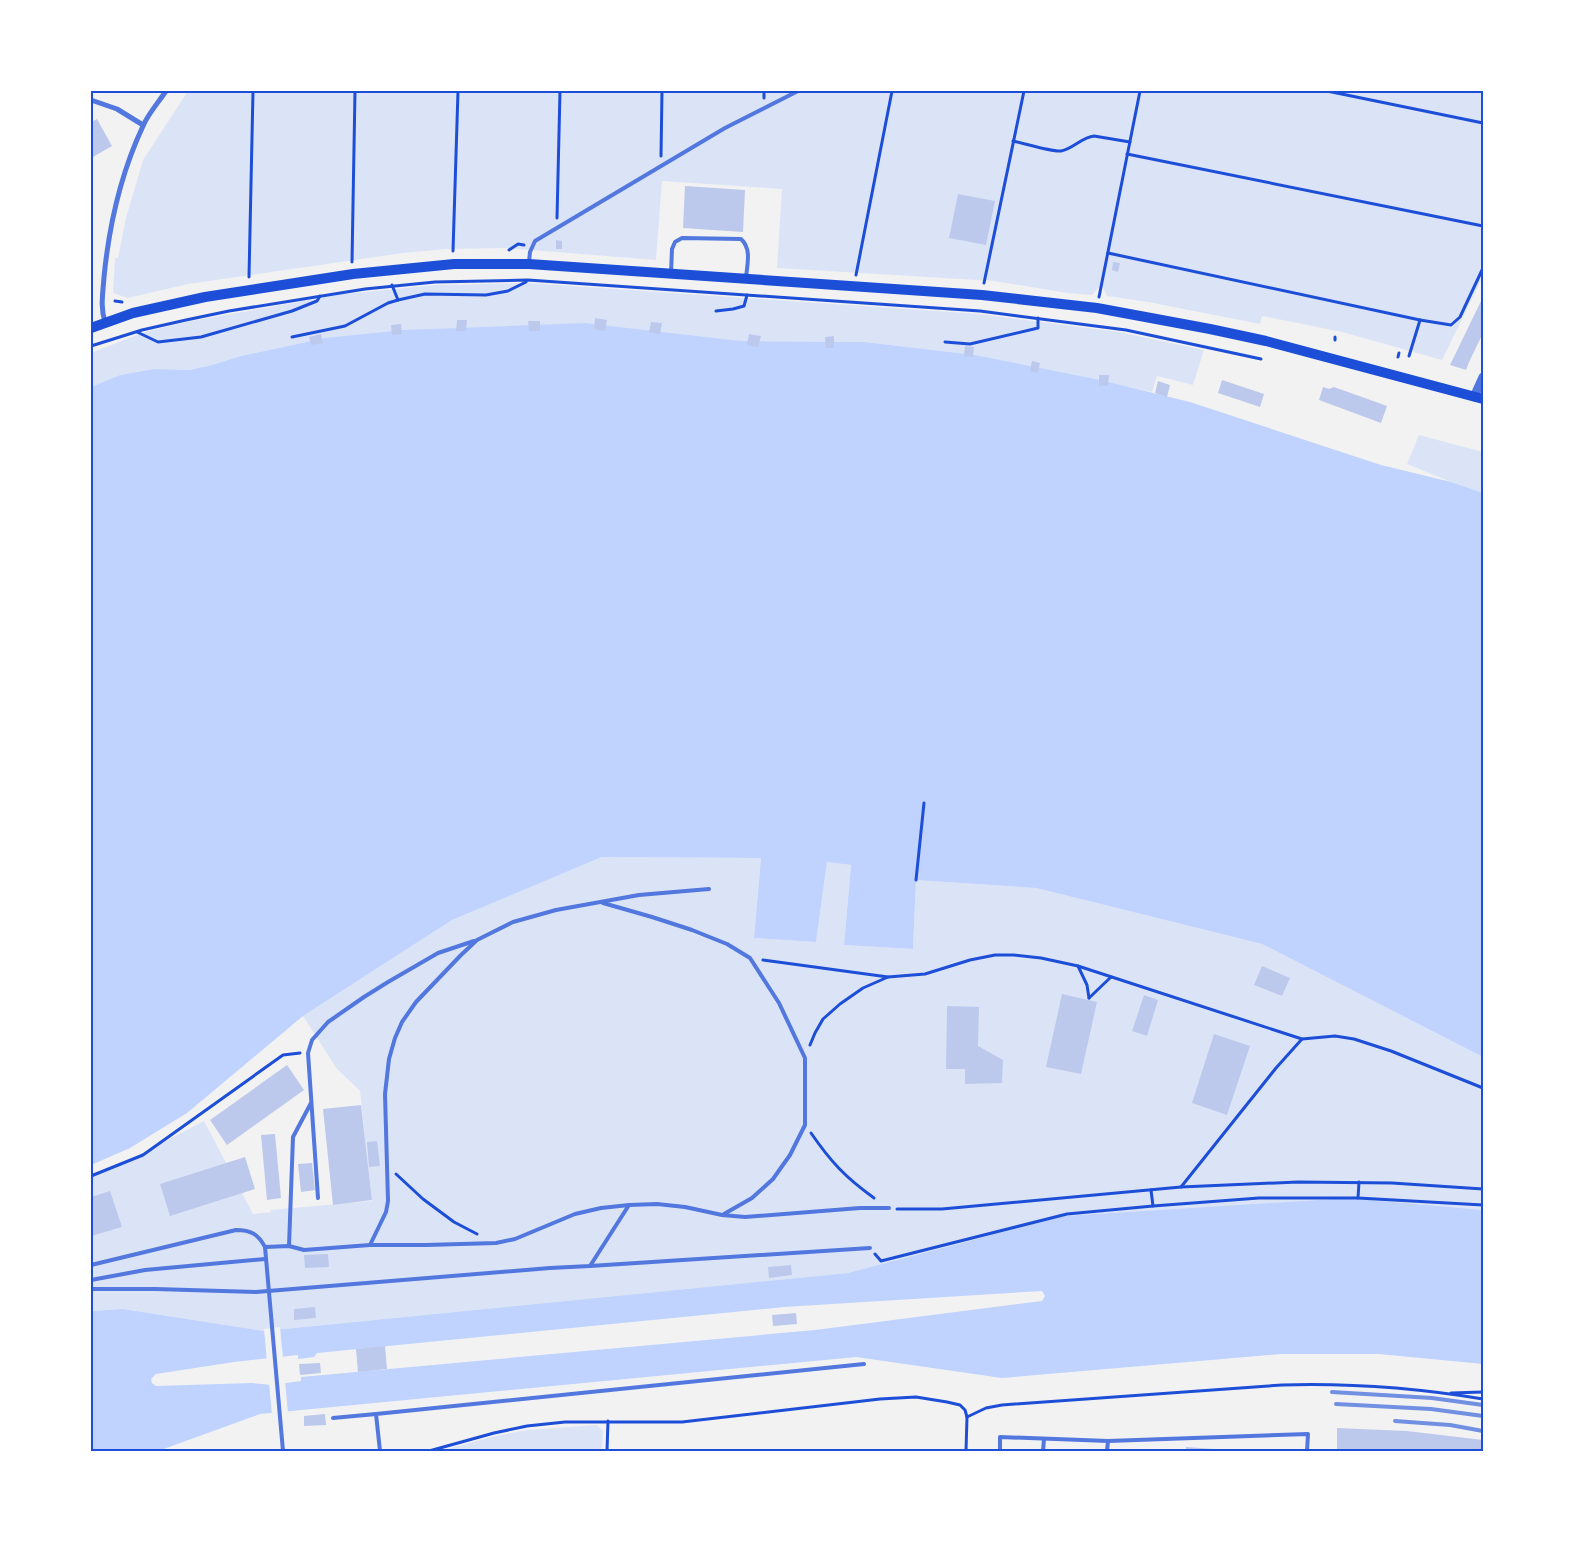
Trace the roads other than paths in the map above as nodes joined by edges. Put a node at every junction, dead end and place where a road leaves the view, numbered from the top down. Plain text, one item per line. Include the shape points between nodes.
1 (166, 91) edge
2 (798, 91) edge
3 (91, 100) edge
4 (144, 124) junction
5 (529, 264) junction
6 (671, 273) junction
7 (746, 278) junction
8 (105, 322) junction
9 (91, 328) edge
10 (1483, 377) edge
11 (1478, 398) edge
12 (709, 889) dead end
13 (601, 902) junction
14 (477, 940) junction
15 (311, 1103) junction
16 (318, 1198) dead end
17 (629, 1205) junction
18 (889, 1208) road end
19 (722, 1215) junction
20 (370, 1245) junction
21 (289, 1246) junction
22 (265, 1247) junction
23 (870, 1248) road end
24 (266, 1261) junction
25 (91, 1265) edge
26 (590, 1266) junction
27 (91, 1280) edge
28 (91, 1289) edge
29 (864, 1364) dead end
30 (376, 1414) junction
31 (333, 1418) dead end
32 (1044, 1439) junction
33 (1108, 1441) junction
34 (283, 1451) edge
35 (380, 1451) edge
36 (1000, 1451) edge
37 (1043, 1451) edge
38 (1107, 1451) edge
39 (1307, 1451) edge

1 - 4 street
2 - 5 lane via 725,128 535,241
3 - 4 street via 117,109
4 - 8 street via 128,164 109,236 102,303
5 - 6 main road
5 - 8 main road via 454,264 353,274 205,297
6 - 7 main road
6 - 7 lane via 672,249 682,238 741,240 748,251
7 - 11 main road via 982,295 1097,308 1266,341
8 - 9 main road
10 - 11 street
12 - 13 lane via 638,895
13 - 14 lane via 513,922
13 - 19 lane via 692,930 728,944 750,958 779,1003 805,1058 805,1125 790,1155 752,1198
14 - 15 lane via 438,953 328,1022 312,1040 308,1053
14 - 20 lane via 416,1002 394,1038 385,1094 387,1206
15 - 16 lane
15 - 21 lane via 293,1137
17 - 19 lane via 685,1207
17 - 20 lane via 575,1214 515,1239 496,1243
17 - 26 lane
18 - 19 lane via 746,1217
20 - 21 lane via 304,1250
21 - 22 lane
22 - 24 lane
22 - 25 lane via 253,1232 236,1230
23 - 26 lane
24 - 27 lane via 145,1270
24 - 34 lane
26 - 28 lane via 256,1292
29 - 30 lane
30 - 31 lane
30 - 35 lane
32 - 33 lane
32 - 36 lane via 1000,1437
32 - 37 lane
33 - 38 lane
33 - 39 lane via 1308,1434

